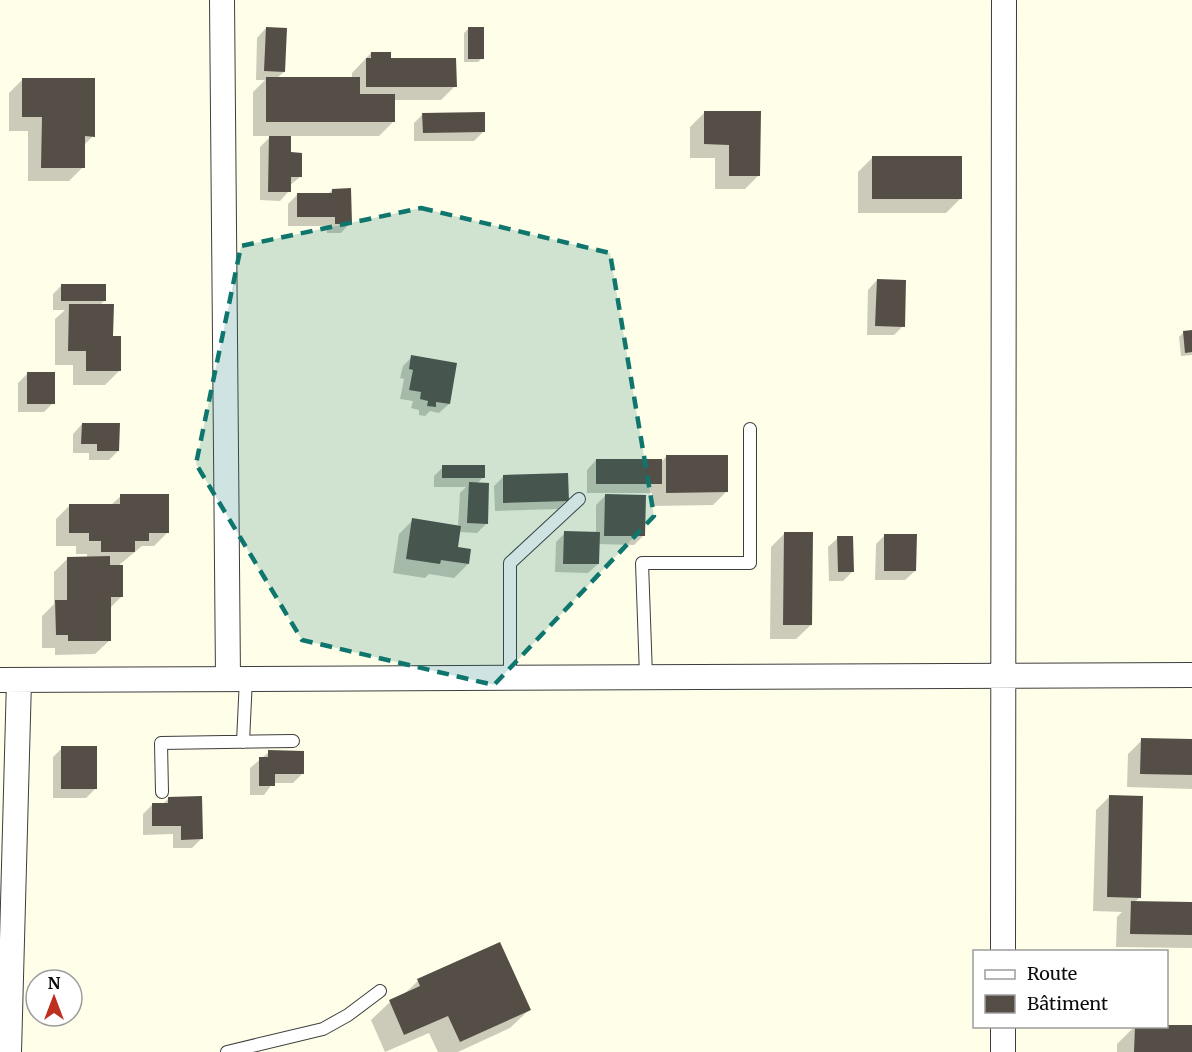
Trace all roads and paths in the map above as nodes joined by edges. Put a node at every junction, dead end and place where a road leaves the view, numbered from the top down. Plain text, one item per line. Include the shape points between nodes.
1 (222, 0) edge
2 (1004, 0) edge
3 (750, 429) dead end
4 (579, 499) dead end
5 (1002, 675) junction
6 (1192, 675) edge
7 (646, 676) junction
8 (510, 677) junction
9 (237, 678) junction
10 (10, 680) edge
11 (293, 741) dead end
12 (243, 742) junction
13 (162, 792) dead end
14 (1003, 950) edge
15 (380, 992) dead end
16 (1003, 1028) edge
17 (9, 1052) edge
18 (227, 1052) edge
19 (1003, 1052) edge

1 - 9 street
2 - 5 street
3 - 7 lane via 750,563 642,563
4 - 8 lane via 510,563
5 - 6 street
5 - 7 street
5 - 14 street
7 - 8 street
8 - 9 street
9 - 10 street
9 - 12 lane
10 - 17 street
11 - 12 lane
12 - 13 lane via 161,743
15 - 18 lane via 323,1029
16 - 19 street

